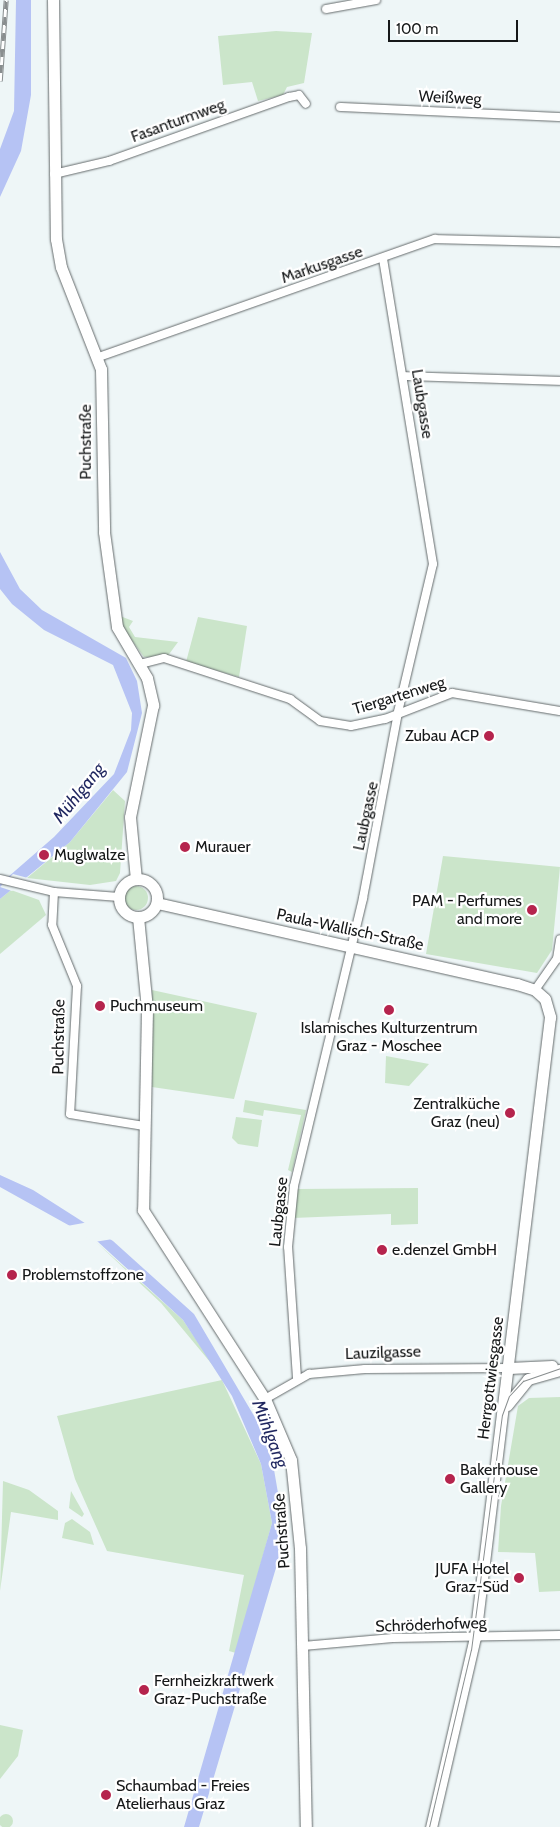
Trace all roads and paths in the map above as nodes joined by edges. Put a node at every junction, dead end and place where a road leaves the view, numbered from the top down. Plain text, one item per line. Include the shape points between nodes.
1 (53, 0) edge
2 (376, 0) edge
3 (326, 9) dead end
4 (306, 104) dead end
5 (340, 107) dead end
6 (560, 117) edge
7 (54, 174) junction
8 (560, 242) edge
9 (383, 258) junction
10 (99, 357) junction
11 (403, 376) junction
12 (560, 381) edge
13 (140, 664) junction
14 (560, 711) edge
15 (398, 712) junction
16 (136, 879) junction
17 (2, 880) edge
18 (54, 892) junction
19 (119, 897) junction
20 (157, 903) junction
21 (138, 918) junction
22 (560, 940) edge
23 (351, 947) junction
24 (535, 990) junction
25 (144, 1126) junction
26 (560, 1366) edge
27 (509, 1368) junction
28 (560, 1370) edge
29 (297, 1378) junction
30 (520, 1385) junction
31 (265, 1399) junction
32 (505, 1412) junction
33 (560, 1635) edge
34 (475, 1637) junction
35 (303, 1646) junction
36 (306, 1827) edge
37 (431, 1827) edge

1 - 7 main road, Puchstraße
2 - 3 street
4 - 7 street, Fasanturmweg via 299,95 288,97 109,161
5 - 6 street, Weißweg
7 - 10 main road, Puchstraße via 61,267
8 - 9 street, Markusgasse via 435,239
9 - 10 street, Markusgasse
9 - 11 street, Laubgasse
10 - 13 main road, Puchstraße via 103,506 110,586 121,638
11 - 12 street
11 - 15 street, Laubgasse via 433,564
13 - 15 street, Tiergartenweg via 164,658 290,699 320,720 331,723 351,726
13 - 16 main road, Puchstraße via 147,678 153,719 130,818
14 - 15 street, Tiergartenweg via 455,693
15 - 23 street, Laubgasse
16 - 19 main road via 125,884
16 - 20 main road via 150,884
17 - 18 street
18 - 19 street
18 - 25 street, Puchstraße via 52,925 77,986 70,1114
19 - 21 main road via 122,909
20 - 21 main road via 148,915
20 - 23 main road, Paula-Wallisch-Straße
21 - 25 main road, Puchstraße via 147,1009
22 - 24 street via 556,959
23 - 24 main road, Paula-Wallisch-Straße
23 - 29 street, Laubgasse via 294,1186 288,1246
24 - 27 main road, Herrgottwiesgasse via 545,999 550,1017
25 - 31 main road, Puchstraße via 140,1192 148,1223
26 - 27 main road, Lauzilgasse
27 - 29 street, Lauzilgasse via 365,1369
27 - 30 main road via 514,1382
27 - 32 main road, Herrgottwiesgasse
28 - 30 main road via 535,1376
29 - 31 street, Lauzilgasse
30 - 32 main road
31 - 35 main road, Puchstraße via 284,1440 295,1485
32 - 34 main road, Herrgottwiesgasse
33 - 34 street, Schröderhofweg
34 - 35 street, Schröderhofweg
34 - 37 main road, Herrgottwiesgasse
35 - 36 main road, Puchstraße

